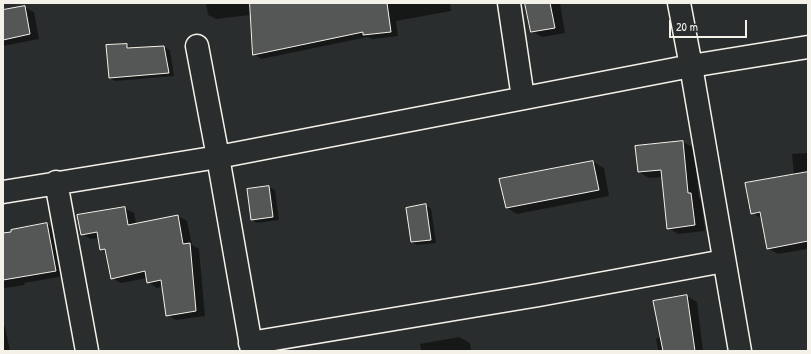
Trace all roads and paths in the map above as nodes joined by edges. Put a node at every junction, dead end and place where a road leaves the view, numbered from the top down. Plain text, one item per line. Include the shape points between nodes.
1 (510, 3) edge
2 (678, 3) edge
3 (198, 46) dead end
4 (808, 47) edge
5 (691, 66) junction
6 (523, 98) junction
7 (218, 157) junction
8 (56, 182) junction
9 (3, 192) edge
10 (724, 261) junction
11 (251, 347) edge
12 (87, 351) edge
13 (740, 351) edge

1 - 6 street
2 - 5 street
3 - 7 street
4 - 5 street
5 - 6 street
5 - 10 street
6 - 7 street
7 - 8 street
7 - 11 street
8 - 9 street
8 - 12 street
10 - 11 street
10 - 13 street

